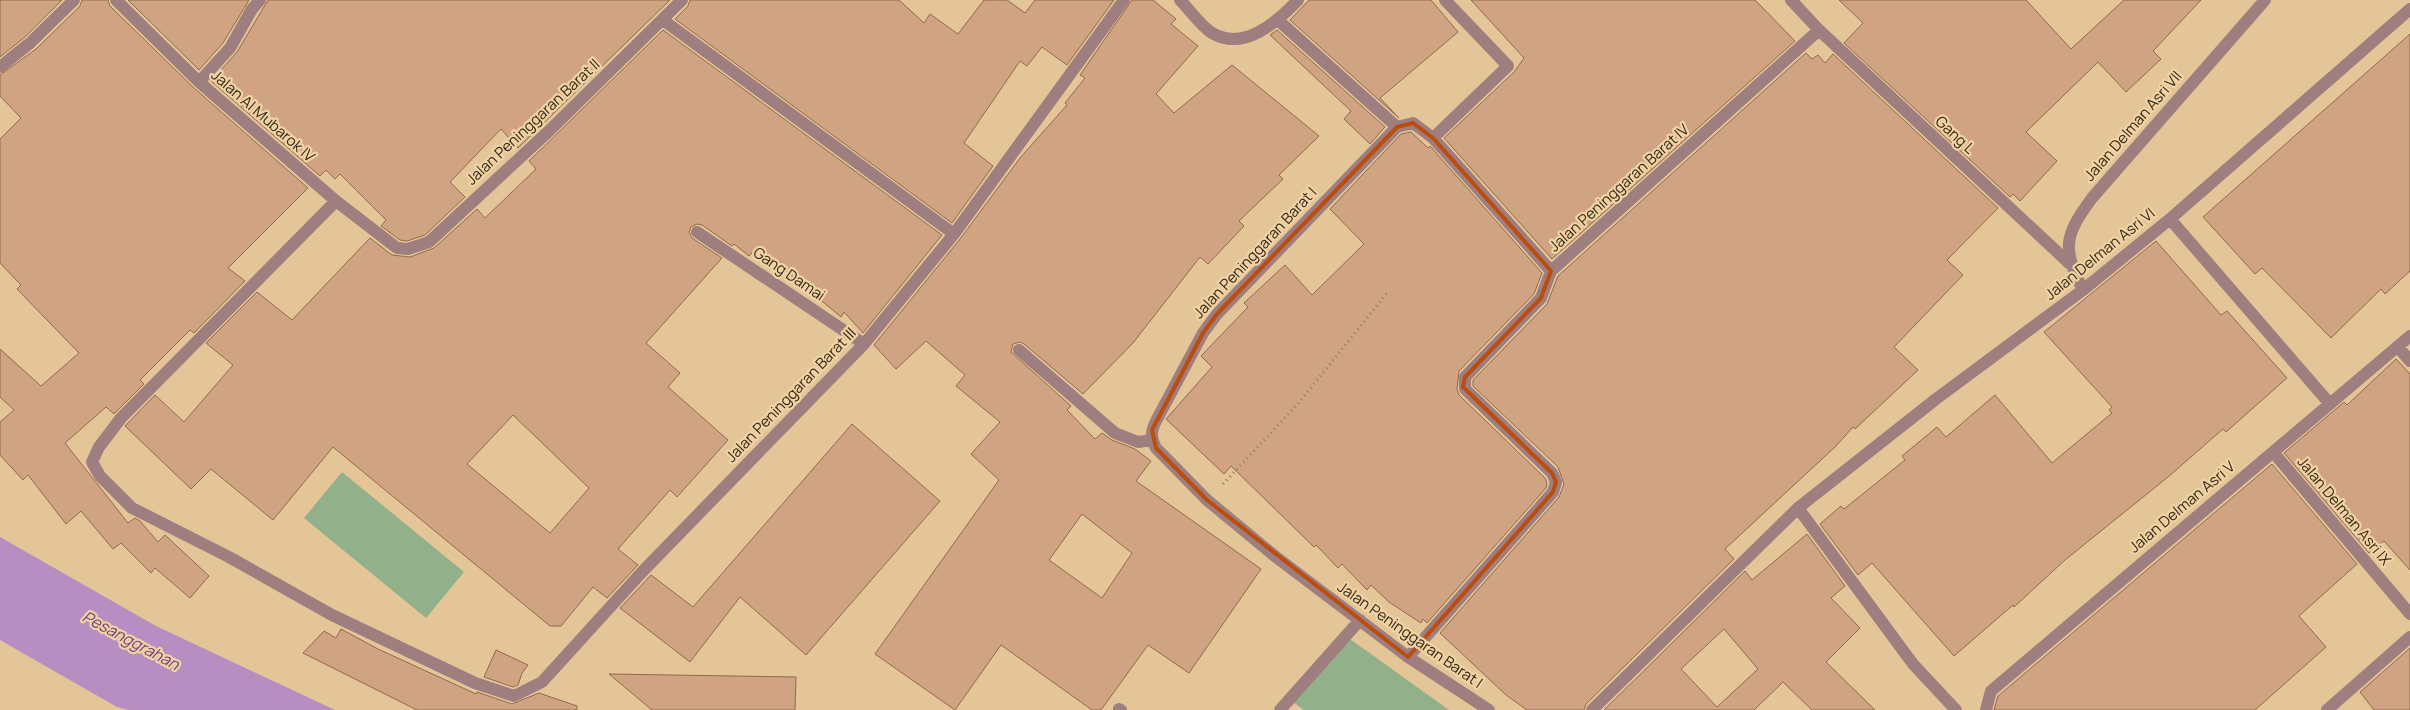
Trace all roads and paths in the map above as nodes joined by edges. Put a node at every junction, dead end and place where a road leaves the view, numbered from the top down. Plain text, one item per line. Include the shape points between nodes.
1 (74, 0) edge
2 (116, 0) edge
3 (260, 0) edge
4 (682, 0) edge
5 (1124, 0) edge
6 (1180, 0) edge
7 (1298, 0) edge
8 (1445, 0) edge
9 (1791, 0) edge
10 (2265, 0) edge
11 (2410, 9) edge
12 (662, 20) junction
13 (1279, 20) junction
14 (1819, 30) junction
15 (0, 67) edge
16 (199, 82) junction
17 (1397, 127) junction
18 (1433, 138) junction
19 (336, 201) junction
20 (2170, 219) junction
21 (697, 232) dead end
22 (954, 234) junction
23 (397, 248) joint
24 (2070, 263) junction
25 (1552, 271) junction
26 (2083, 290) junction
27 (1388, 292) dead end
28 (2410, 336) edge
29 (864, 344) junction
30 (2398, 346) junction
31 (1019, 350) dead end
32 (2410, 361) edge
33 (2330, 404) junction
34 (1152, 440) junction
35 (2273, 452) junction
36 (1208, 500) junction
37 (1798, 508) junction
38 (2410, 614) edge
39 (1360, 620) junction
40 (2410, 638) edge
41 (1408, 657) junction
42 (1280, 710) edge
43 (1489, 710) edge
44 (1592, 710) edge
45 (1956, 710) edge
46 (1986, 710) edge
47 (2327, 710) edge

1 - 15 street
2 - 16 street, Jalan Al Mubarok IV
3 - 16 street via 230,48
4 - 12 street, Jalan Peninggaran Barat II
5 - 22 street, Jalan Peninggaran Barat III
6 - 13 street via 1212,32 1226,39 1240,40
7 - 13 street
8 - 18 street via 1508,66
9 - 14 street
10 - 24 street, Jalan Delman Asri VII via 2078,216 2068,247
11 - 20 street, Jalan Delman Asri VI
12 - 22 street
12 - 23 street, Jalan Peninggaran Barat II via 429,242 408,249
13 - 17 street
14 - 24 street, Gang L
14 - 25 street, Jalan Peninggaran Barat IV
16 - 19 street, Jalan Al Mubarok IV
17 - 18 street, Jalan Peninggaran Barat IV via 1413,123
17 - 34 street, Jalan Peninggaran Barat I via 1202,333 1156,419
18 - 25 street, Jalan Peninggaran Barat IV
19 - 23 street, Jalan Al Mubarok IV
19 - 29 street, Jalan Peninggaran Barat III via 121,418 92,462 100,476 132,508 229,557 332,615 475,683 514,696 542,682 642,572
20 - 26 street, Jalan Delman Asri VI
20 - 33 street
21 - 29 street, Gang Damai
22 - 29 street, Jalan Peninggaran Barat III
24 - 26 street, Jalan Delman Asri VII
25 - 41 street via 1541,298 1465,376 1464,385 1552,473 1556,482 1553,492
26 - 37 street, Jalan Delman Asri VI via 1936,399
27 - 36 path via 1297,405
28 - 30 street, Jalan Delman Asri V
30 - 32 street
30 - 33 street, Jalan Delman Asri V
31 - 34 street via 1115,433 1138,442
33 - 35 street, Jalan Delman Asri V
34 - 36 street, Jalan Peninggaran Barat I via 1156,448
35 - 38 street, Jalan Delman Asri IX
35 - 46 street, Jalan Delman Asri V via 1991,691
36 - 39 street, Jalan Peninggaran Barat I via 1276,557
37 - 44 street, Jalan Delman Asri VI
37 - 45 street via 1913,664
39 - 41 street, Jalan Peninggaran Barat I
39 - 42 street
40 - 47 street
41 - 43 street, Jalan Peninggaran Barat I

